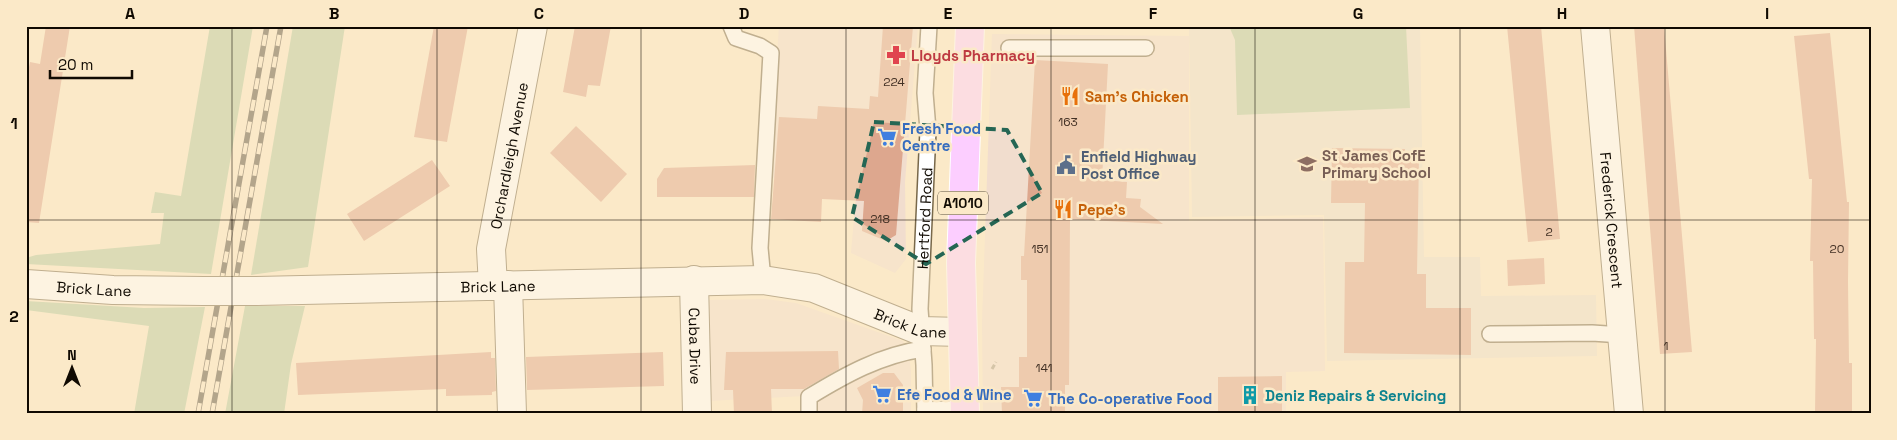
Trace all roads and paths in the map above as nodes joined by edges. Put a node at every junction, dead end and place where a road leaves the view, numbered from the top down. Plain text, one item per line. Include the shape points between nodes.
1 (533, 26) edge
2 (731, 26) edge
3 (929, 26) edge
4 (970, 26) edge
5 (1595, 26) edge
6 (1010, 48) dead end
7 (1146, 48) dead end
8 (694, 280) junction
9 (763, 280) junction
10 (26, 284) edge
11 (500, 286) junction
12 (962, 332) junction
13 (1490, 334) dead end
14 (1622, 336) junction
15 (922, 340) junction
16 (965, 411) edge
17 (925, 412) edge
18 (512, 414) edge
19 (697, 414) edge
20 (809, 414) edge
21 (1629, 414) edge

1 - 11 street, Orchardleigh Avenue via 491,249
2 - 9 lane via 736,38 771,53 760,248
3 - 15 lane, Hertford Road via 925,93 928,130 921,252
4 - 12 main road, Hertford Road / A1010 via 961,262
5 - 14 street, Frederick Crescent
6 - 7 lane
8 - 9 street, Brick Lane
8 - 11 street, Brick Lane
8 - 19 street, Cuba Drive
9 - 15 street, Brick Lane via 814,288
10 - 11 street, Brick Lane, bridge via 114,290 204,291
11 - 18 street, Orchardleigh Avenue
12 - 15 street, Brick Lane
12 - 16 main road, Hertford Road / A1010
13 - 14 lane via 1592,333
14 - 21 street, Frederick Crescent
15 - 17 lane, Hertford Road
15 - 20 lane via 836,380 810,397
16 - 17 lane, Hertford Road

